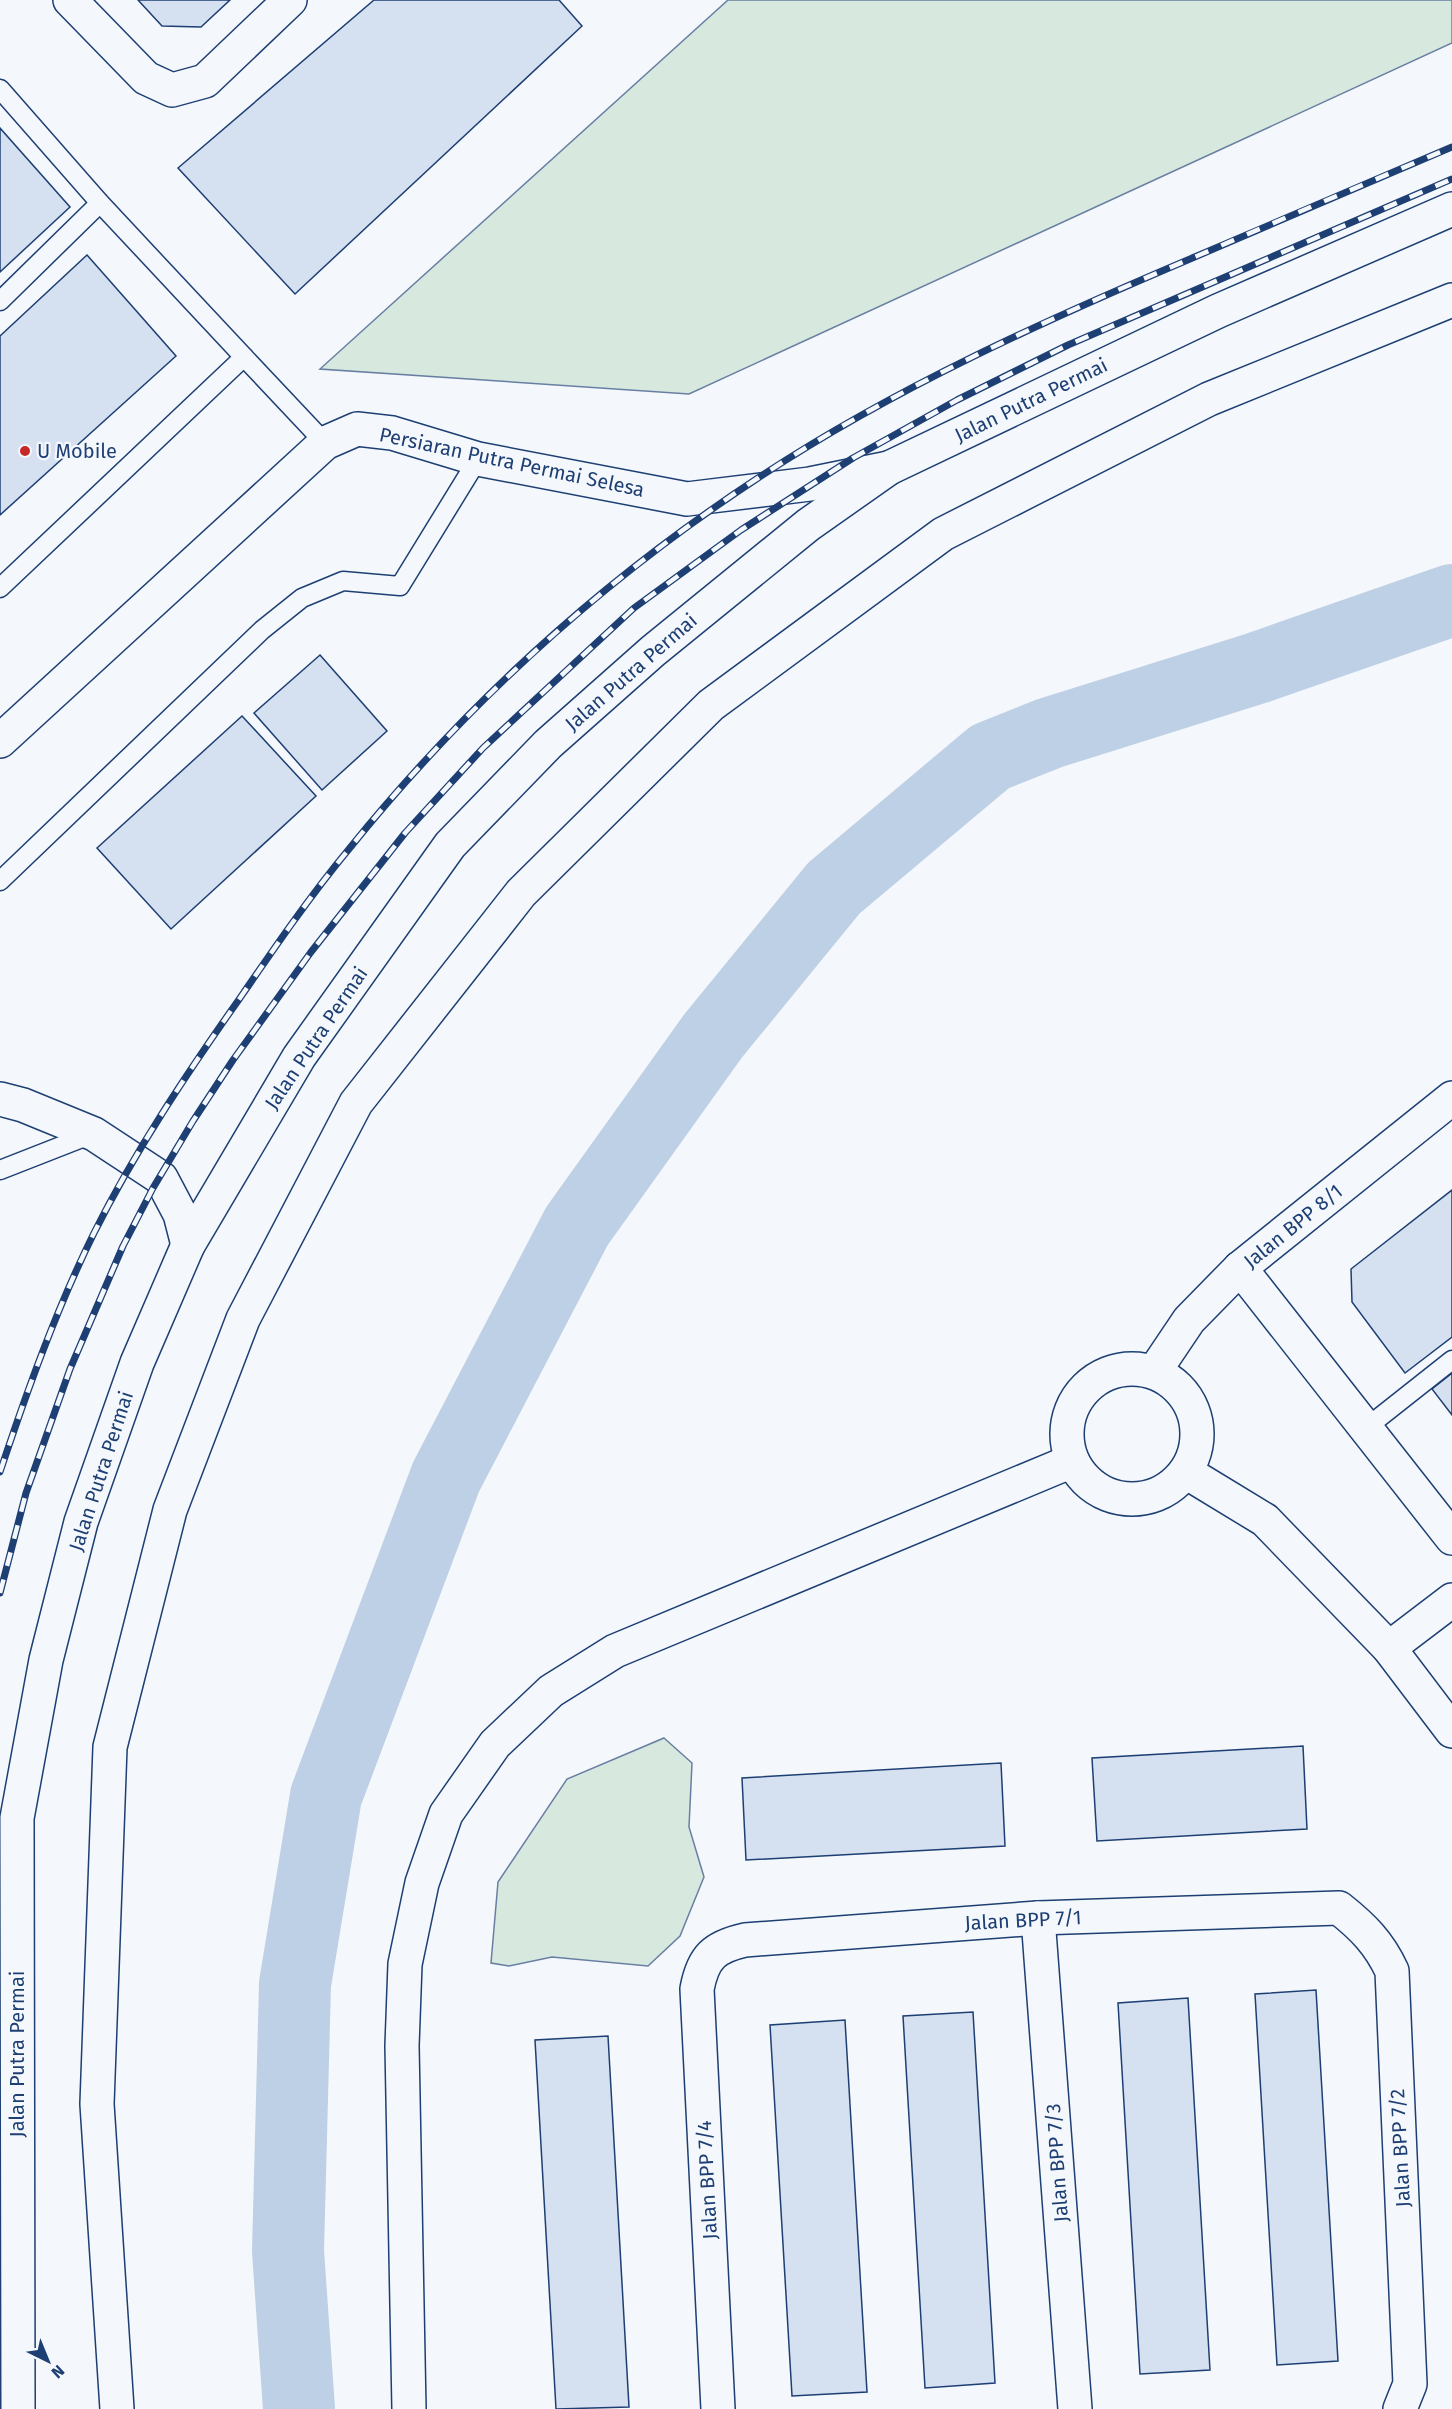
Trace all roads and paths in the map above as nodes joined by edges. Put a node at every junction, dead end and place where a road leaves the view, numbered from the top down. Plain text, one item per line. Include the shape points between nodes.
1 (70, 0) edge
2 (290, 0) edge
3 (0, 89) edge
4 (100, 203) junction
5 (1452, 209) edge
6 (1452, 300) edge
7 (0, 301) edge
8 (244, 357) junction
9 (325, 443) junction
10 (478, 459) junction
11 (889, 468) junction
12 (0, 588) edge
13 (0, 741) edge
14 (0, 881) edge
15 (1452, 1098) edge
16 (0, 1099) edge
17 (94, 1134) junction
18 (0, 1170) edge
19 (188, 1245) junction
20 (1240, 1268) junction
21 (1452, 1360) edge
22 (1154, 1372) junction
23 (1366, 1428) junction
24 (1072, 1461) junction
25 (1185, 1472) junction
26 (1452, 1538) edge
27 (1452, 1600) edge
28 (1389, 1648) junction
29 (1452, 1731) edge
30 (1339, 1908) joint
31 (1038, 1918) junction
32 (710, 1954) joint
33 (1401, 2408) edge
34 (18, 2409) edge
35 (117, 2409) edge
36 (409, 2409) edge
37 (718, 2409) edge
38 (1075, 2409) edge

1 - 2 street via 146,78 172,90 205,81
3 - 4 lane
4 - 7 lane
4 - 8 lane
5 - 11 street, Jalan Putra Permai via 1218,311
6 - 35 street via 1209,399 943,534 711,705 521,893 356,1103 243,1319 174,1498 110,1747 97,2104
8 - 9 lane
8 - 12 lane
9 - 10 street, Persiaran Putra Permai Selesa via 357,429 392,433
9 - 13 street, Persiaran Putra Permai Selesa
10 - 11 street, Persiaran Putra Permai Selesa via 687,499 810,484
10 - 14 lane via 400,586 343,580 302,598 262,630
11 - 19 street, Jalan Putra Permai via 808,525 652,651 548,744 450,845 299,1057
15 - 20 street, Jalan BPP 8/1
16 - 17 street
17 - 18 lane
17 - 19 street via 161,1178 180,1214
19 - 34 street, Jalan Putra Permai via 137,1363 81,1522 46,1660 16,1818
20 - 22 street, Jalan BPP 8/1 via 1189,1320
20 - 23 street
21 - 23 lane
22 - 24 street via 1112,1372 1093,1382 1077,1398 1069,1418 1067,1440
22 - 25 street via 1186,1396 1195,1414 1198,1434
23 - 26 street
24 - 25 street via 1097,1490 1115,1498 1154,1496
24 - 36 street via 615,1651 551,1691 495,1744 446,1814 422,1883 405,1964 402,2046
25 - 28 street via 1265,1520
27 - 28 street
28 - 29 street
30 - 31 street, Jalan BPP 7/1
30 - 33 street, Jalan BPP 7/2 via 1382,1949 1392,1971 1410,2384
31 - 32 street, Jalan BPP 7/1 via 745,1940
31 - 38 street, Jalan BPP 7/3
32 - 37 street, Jalan BPP 7/4 via 700,1972 698,1989

